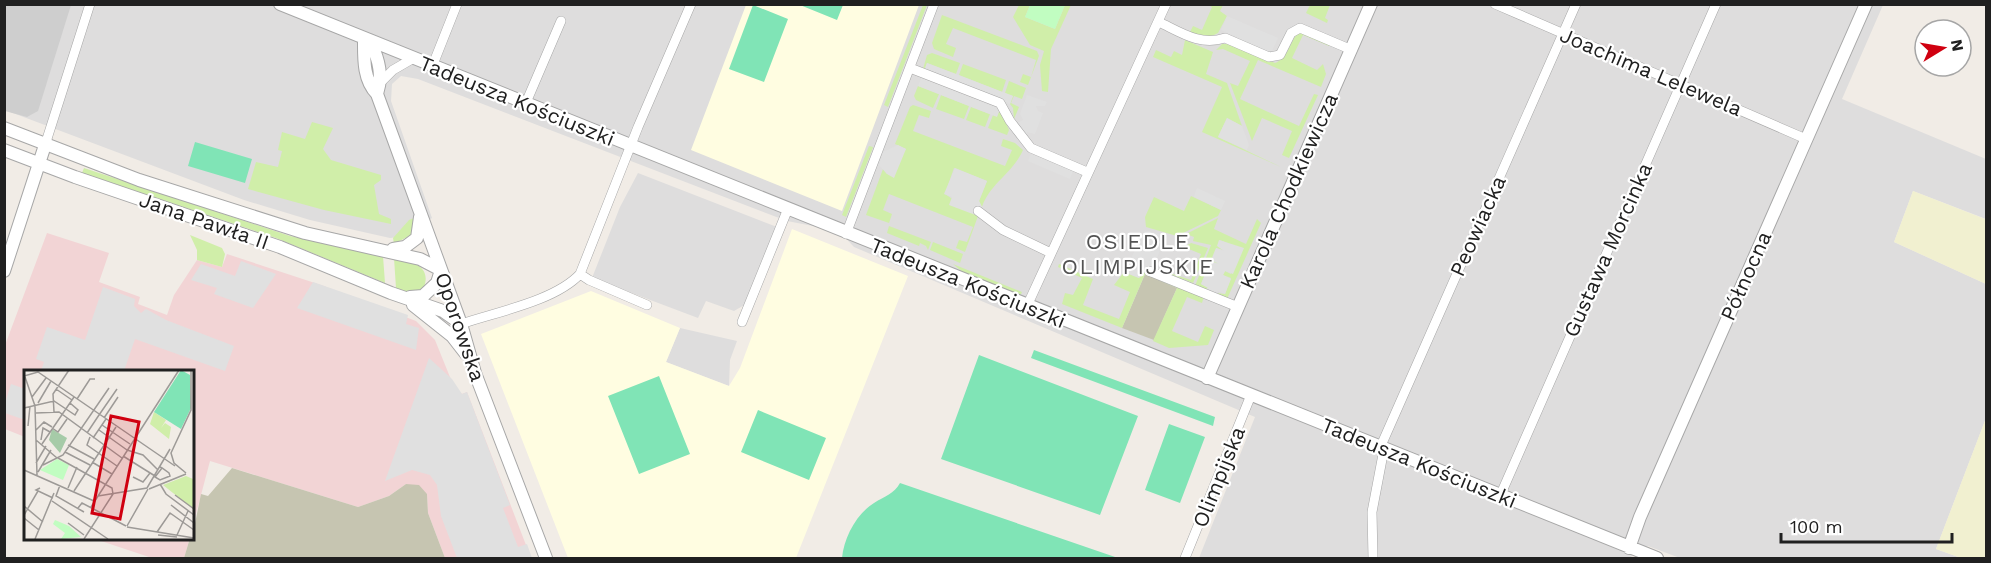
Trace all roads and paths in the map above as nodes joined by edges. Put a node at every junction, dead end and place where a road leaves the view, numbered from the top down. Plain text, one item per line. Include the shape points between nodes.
1 (90, 4) edge
2 (280, 4) edge
3 (457, 4) edge
4 (692, 4) edge
5 (934, 4) edge
6 (1166, 4) edge
7 (1371, 4) edge
8 (1495, 4) edge
9 (1576, 4) edge
10 (1716, 4) edge
11 (1866, 4) edge
12 (561, 21) dead end
13 (1159, 22) junction
14 (1563, 34) junction
15 (368, 41) junction
16 (1352, 50) junction
17 (412, 59) junction
18 (432, 67) junction
19 (910, 68) junction
20 (1682, 85) junction
21 (378, 89) junction
22 (525, 105) junction
23 (4, 128) edge
24 (1806, 139) junction
25 (46, 142) junction
26 (630, 147) junction
27 (4, 150) edge
28 (38, 164) junction
29 (1087, 172) junction
30 (787, 211) junction
31 (978, 211) dead end
32 (420, 212) junction
33 (846, 234) junction
34 (389, 250) junction
35 (1051, 253) junction
36 (441, 270) junction
37 (4, 271) edge
38 (1149, 271) dead end
39 (580, 274) junction
40 (403, 297) junction
41 (646, 305) dead end
42 (1028, 306) junction
43 (1238, 307) junction
44 (742, 322) dead end
45 (460, 324) junction
46 (475, 373) junction
47 (1206, 378) junction
48 (1251, 395) junction
49 (1382, 448) junction
50 (1500, 496) junction
51 (1627, 553) edge
52 (546, 558) edge
53 (1185, 558) edge
54 (1373, 558) edge
55 (1657, 558) edge

1 - 25 street
2 - 15 street, Tadeusza Kościuszki
3 - 18 street
4 - 26 street
5 - 19 street
6 - 13 street
7 - 16 street, Karola Chodkiewicza
8 - 14 street, Joachima Lelewela
9 - 14 street, Peowiacka
10 - 20 street, Gustawa Morcinka
11 - 24 street, Północna
12 - 22 street
13 - 16 street via 1201,41 1225,38 1269,57 1280,55 1291,33 1300,28
13 - 29 street
14 - 20 street, Joachima Lelewela
14 - 49 street, Peowiacka
15 - 17 street, Tadeusza Kościuszki
15 - 21 street, Oporowska via 367,76
16 - 43 street, Karola Chodkiewicza
17 - 18 street, Tadeusza Kościuszki
17 - 21 street via 393,70
18 - 22 street, Tadeusza Kościuszki
19 - 29 street via 1000,104 1031,147
19 - 33 street
20 - 24 street, Joachima Lelewela
20 - 50 street, Gustawa Morcinka
21 - 32 street, Oporowska
22 - 26 street, Tadeusza Kościuszki
23 - 25 street, Jana Pawła II
24 - 51 street, Północna
25 - 28 street
25 - 34 street, Jana Pawła II via 139,180 305,233
26 - 30 street, Tadeusza Kościuszki
26 - 39 street
27 - 28 street, Jana Pawła II
28 - 37 street
28 - 40 street, Jana Pawła II via 250,236
29 - 35 street
30 - 33 street, Tadeusza Kościuszki
30 - 44 street
31 - 35 street via 1003,230
32 - 34 street via 417,238 405,247
32 - 36 street, Oporowska
33 - 42 street, Tadeusza Kościuszki
34 - 36 street, Jana Pawła II
35 - 42 street
36 - 40 street via 437,283 423,296
36 - 45 street, Oporowska
38 - 43 street
39 - 41 street
39 - 45 street via 540,298
40 - 45 street, Jana Pawła II via 443,311
40 - 46 street, Jana Pawła II via 452,336
42 - 47 street, Tadeusza Kościuszki
43 - 47 street, Karola Chodkiewicza
45 - 46 street, Oporowska
46 - 52 street, Oporowska
47 - 48 street, Tadeusza Kościuszki
48 - 49 street, Tadeusza Kościuszki
48 - 53 street, Olimpijska
49 - 50 street, Tadeusza Kościuszki
49 - 54 street, Peowiacka via 1372,512
50 - 51 street, Tadeusza Kościuszki
51 - 55 street, Tadeusza Kościuszki

